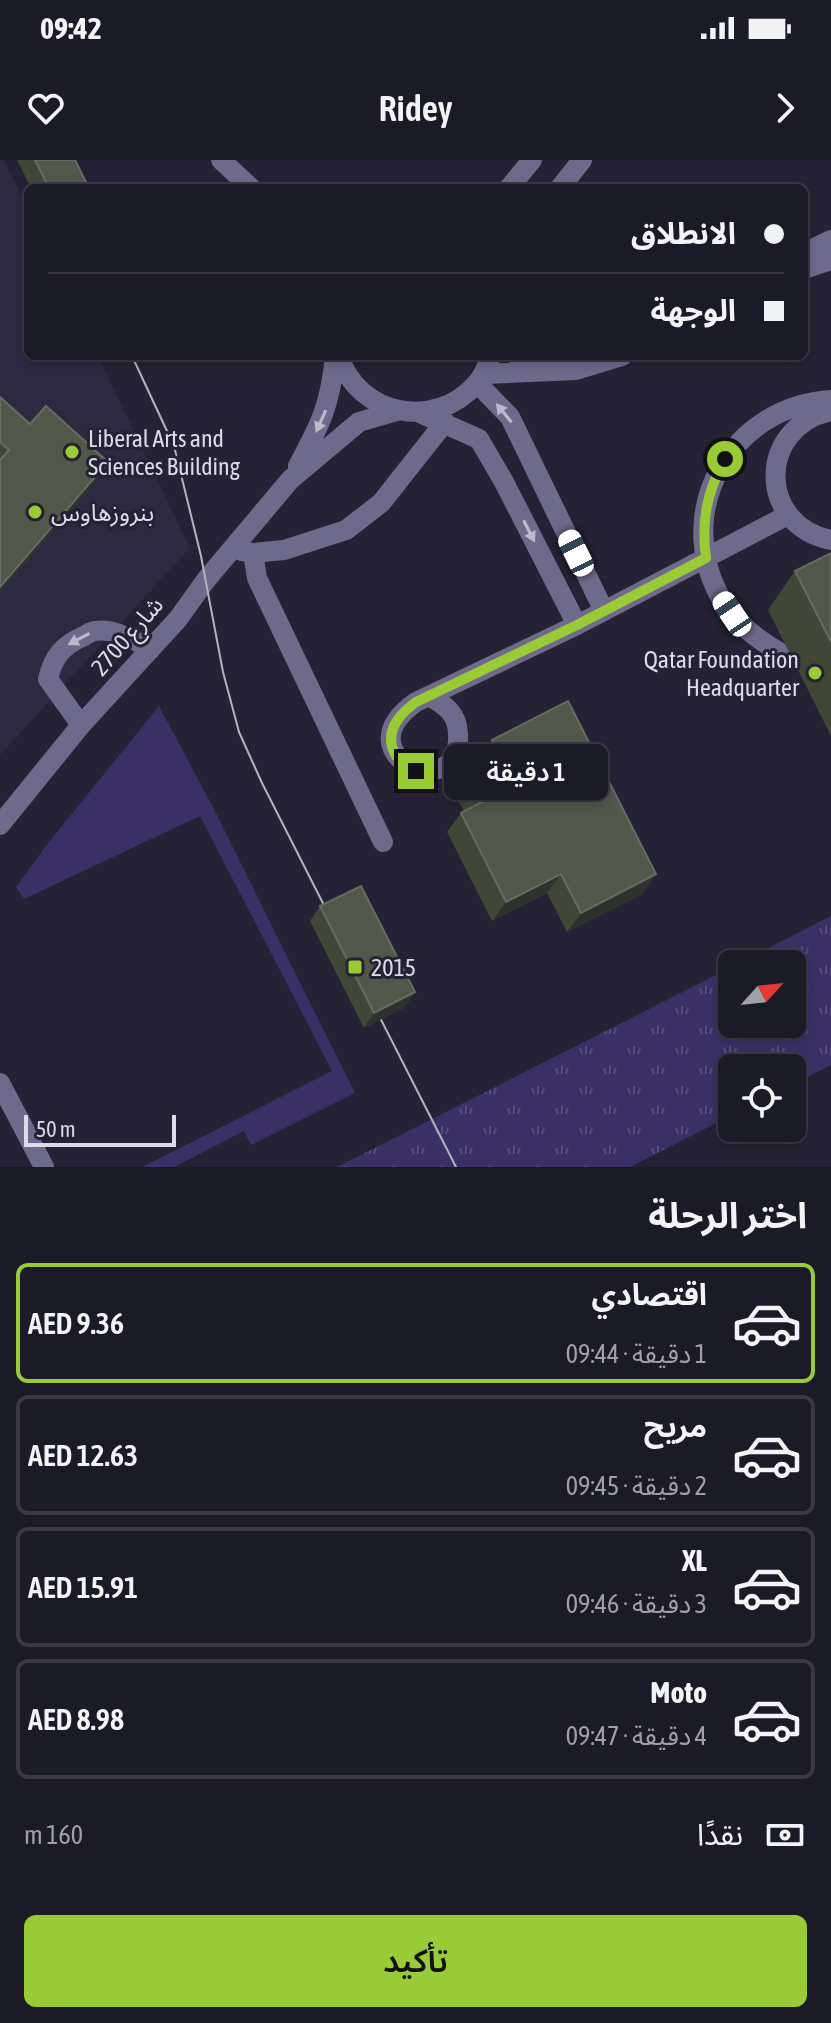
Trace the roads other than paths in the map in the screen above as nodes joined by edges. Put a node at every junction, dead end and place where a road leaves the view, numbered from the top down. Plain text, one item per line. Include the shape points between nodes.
1 (221, 160) edge
2 (532, 160) edge
3 (582, 160) edge
4 (247, 184) edge
5 (512, 184) edge
6 (563, 184) edge
7 (831, 240) edge
8 (808, 251) edge
9 (831, 260) edge
10 (808, 268) edge
11 (336, 360) edge
12 (339, 360) edge
13 (526, 360) edge
14 (609, 360) edge
15 (484, 371) edge
16 (554, 373) junction
17 (831, 400) edge
18 (397, 411) junction
19 (831, 411) edge
20 (420, 413) junction
21 (445, 422) junction
22 (534, 467) junction
23 (290, 480) junction
24 (504, 482) junction
25 (788, 515) junction
26 (831, 540) edge
27 (243, 552) junction
28 (706, 558) junction
29 (604, 611) junction
30 (577, 625) junction
31 (151, 649) junction
32 (781, 653) dead end
33 (429, 696) dead end
34 (81, 725) junction
35 (4, 810) edge
36 (383, 842) dead end
37 (0, 1083) edge
38 (44, 1167) edge

1 - 4 street
2 - 5 street
3 - 6 street
7 - 8 street
9 - 10 street
11 -> 23 street, شارع 2700 via 324,417
12 - 18 street via 356,388
13 - 16 street
14 - 16 street
15 - 16 street
15 - 20 street via 462,398
22 -> 15 street
17 - 28 street via 770,417 725,459 704,517
18 - 20 street
18 - 23 street, شارع 2700 via 359,422
19 - 25 street via 793,430 777,457 776,487
20 - 21 street
21 - 24 street via 479,439
21 - 27 street via 381,503 346,530 284,550
22 - 24 street
22 - 29 street
23 - 27 street, شارع 2700
24 -> 30 street
25 - 26 street via 806,531
25 - 28 street
27 - 31 street, شارع 2700 via 215,569
27 - 36 street
28 - 29 street
28 - 32 street via 732,614
29 - 30 street
30 - 33 street
31 - 34 street, شارع 2700
31 -> 34 street via 121,635 95,631 59,651 48,679
34 - 35 street, شارع 2700
37 - 38 street

